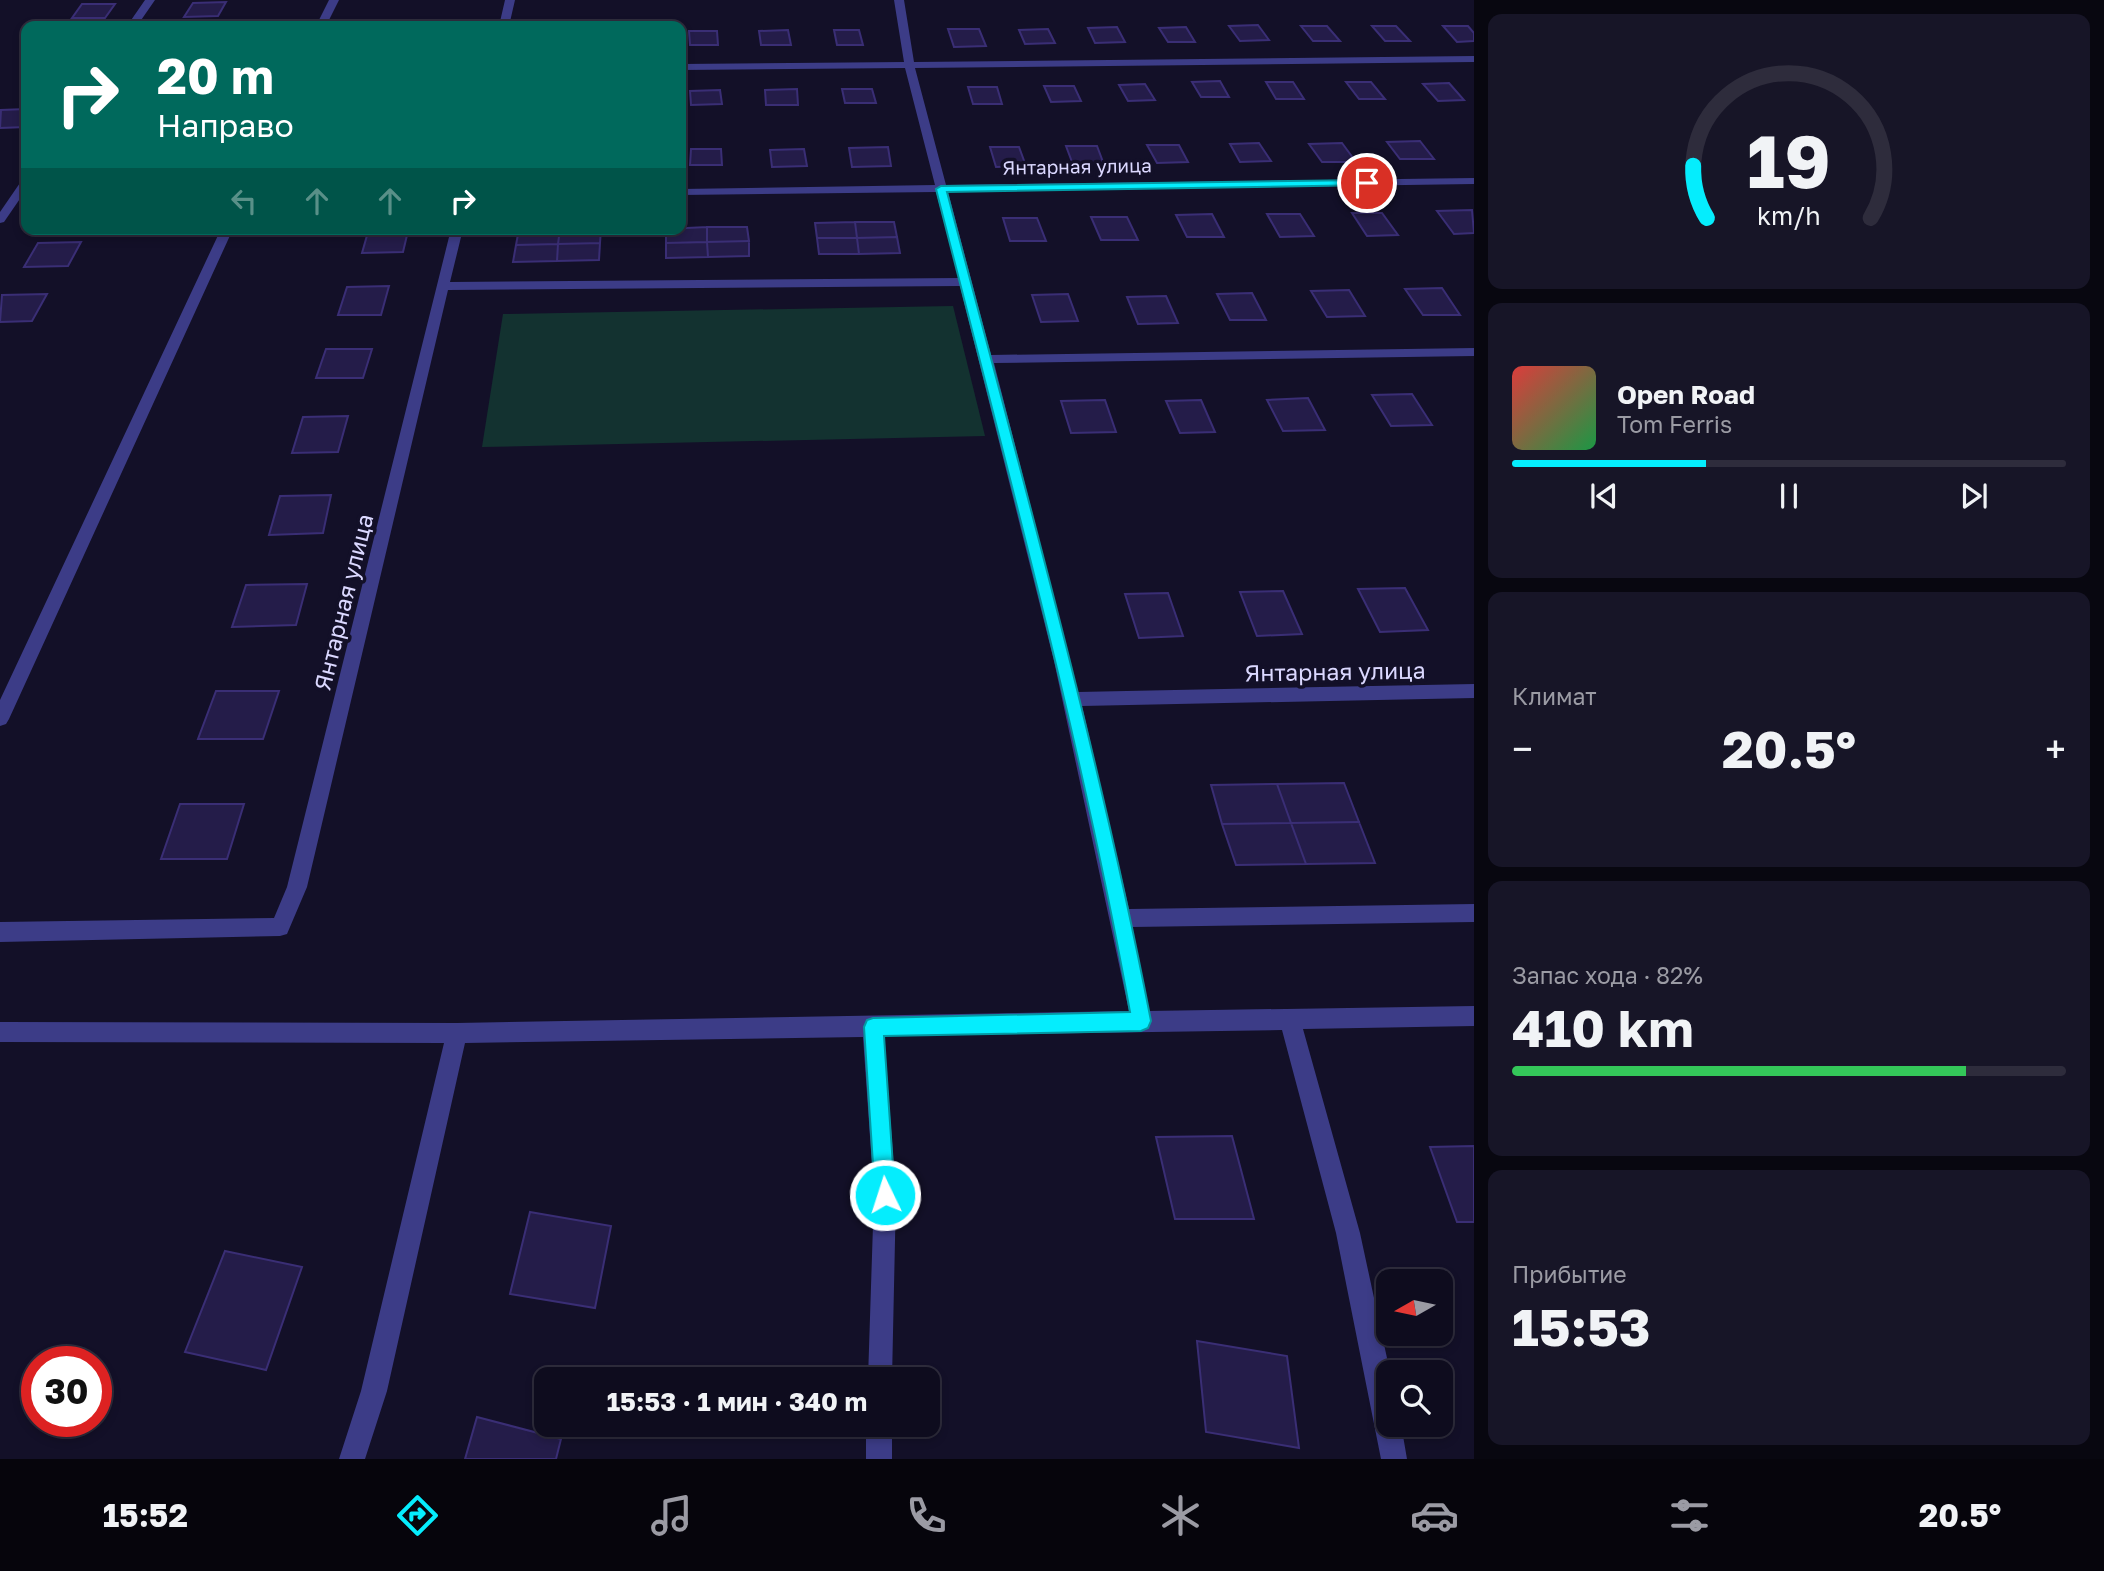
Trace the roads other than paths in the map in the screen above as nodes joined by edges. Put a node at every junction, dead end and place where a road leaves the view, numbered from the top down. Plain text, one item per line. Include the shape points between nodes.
1 (150, 0) edge
2 (334, 0) edge
3 (510, 0) edge
4 (899, 0) edge
5 (135, 21) edge
6 (324, 21) edge
7 (505, 21) edge
8 (1474, 59) edge
9 (909, 64) junction
10 (686, 67) edge
11 (1474, 181) edge
12 (21, 189) edge
13 (941, 189) junction
14 (686, 192) edge
15 (0, 220) edge
16 (224, 235) edge
17 (456, 235) edge
18 (965, 282) junction
19 (443, 286) junction
20 (1474, 352) edge
21 (985, 359) junction
22 (1474, 691) edge
23 (1072, 699) junction
24 (0, 719) edge
25 (1474, 913) edge
26 (1122, 918) junction
27 (0, 932) edge
28 (1474, 1016) edge
29 (1289, 1018) junction
30 (1141, 1021) junction
31 (873, 1027) junction
32 (0, 1032) edge
33 (457, 1033) junction
34 (1376, 1366) edge
35 (880, 1367) edge
36 (879, 1437) edge
37 (1390, 1437) edge
38 (352, 1459) edge
39 (878, 1459) edge
40 (1394, 1459) edge

1 - 5 street
2 - 6 street
3 - 7 street
4 - 9 street
8 - 9 street
9 - 10 street
9 - 13 street
11 - 13 street, Янтарная улица
12 - 15 street
13 - 14 street, Янтарная улица
13 - 18 street
16 - 24 street
17 - 19 street, Янтарная улица
18 - 19 street
18 - 21 street
19 - 27 street, Янтарная улица via 298,887 280,926
20 - 21 street
21 - 23 street
22 - 23 street, Янтарная улица
23 - 26 street
25 - 26 street
26 - 30 street
28 - 29 street
29 - 30 street
29 - 34 street via 1348,1233
30 - 31 street
31 - 33 street
31 - 35 street via 885,1195
32 - 33 street
33 - 38 street via 374,1391
36 - 39 street
37 - 40 street

